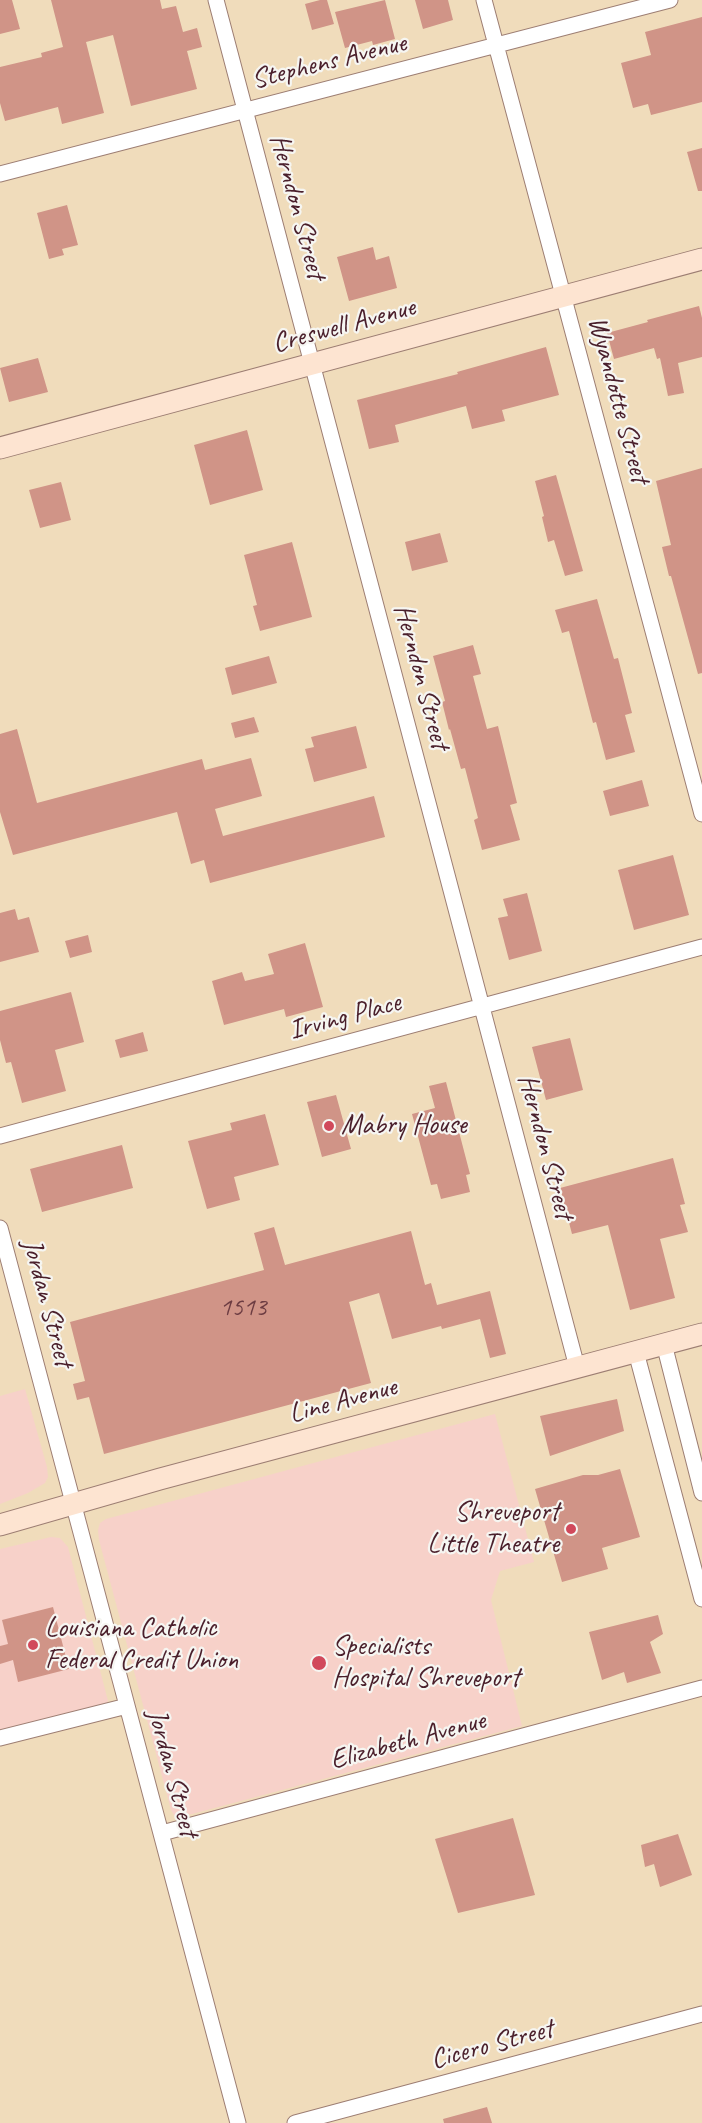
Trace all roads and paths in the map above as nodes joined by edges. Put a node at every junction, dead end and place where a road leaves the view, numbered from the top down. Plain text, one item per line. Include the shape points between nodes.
1 (216, 0) edge
2 (484, 0) edge
3 (670, 0) edge
4 (496, 46) junction
5 (245, 109) junction
6 (0, 174) edge
7 (702, 259) edge
8 (563, 296) junction
9 (311, 364) junction
10 (0, 448) edge
11 (702, 814) edge
12 (702, 947) edge
13 (482, 1007) junction
14 (0, 1136) edge
15 (0, 1228) edge
16 (6, 1277) edge
17 (702, 1334) edge
18 (664, 1344) junction
19 (636, 1352) junction
20 (577, 1367) junction
21 (702, 1493) edge
22 (74, 1505) junction
23 (0, 1525) edge
24 (702, 1599) edge
25 (702, 1688) edge
26 (128, 1706) junction
27 (0, 1738) edge
28 (162, 1833) junction
29 (702, 2014) edge
30 (238, 2123) edge
31 (295, 2123) edge

1 - 5 street, Herndon Street
2 - 4 street, Wyandotte Street
3 - 4 street, Stephens Avenue
4 - 5 street, Stephens Avenue
4 - 8 street, Wyandotte Street
5 - 6 street, Stephens Avenue
5 - 9 street, Herndon Street
7 - 8 main road, Creswell Avenue
8 - 9 main road, Creswell Avenue
8 - 11 street, Wyandotte Street
9 - 10 main road, Creswell Avenue
9 - 13 street, Herndon Street
12 - 13 street, Irving Place
13 - 14 street, Irving Place
13 - 20 street, Herndon Street
15 - 16 street, Jordan Street
16 - 22 street, Jordan Street
17 - 18 main road, Line Avenue
18 - 19 main road, Line Avenue
18 - 21 street
19 - 20 main road, Line Avenue
19 - 24 street
20 - 22 main road, Line Avenue
22 - 23 main road, Line Avenue
22 - 26 street, Jordan Street
25 - 28 street, Elizabeth Avenue
26 - 27 street
26 - 28 street, Jordan Street
28 - 30 street, Jordan Street
29 - 31 street, Cicero Street

